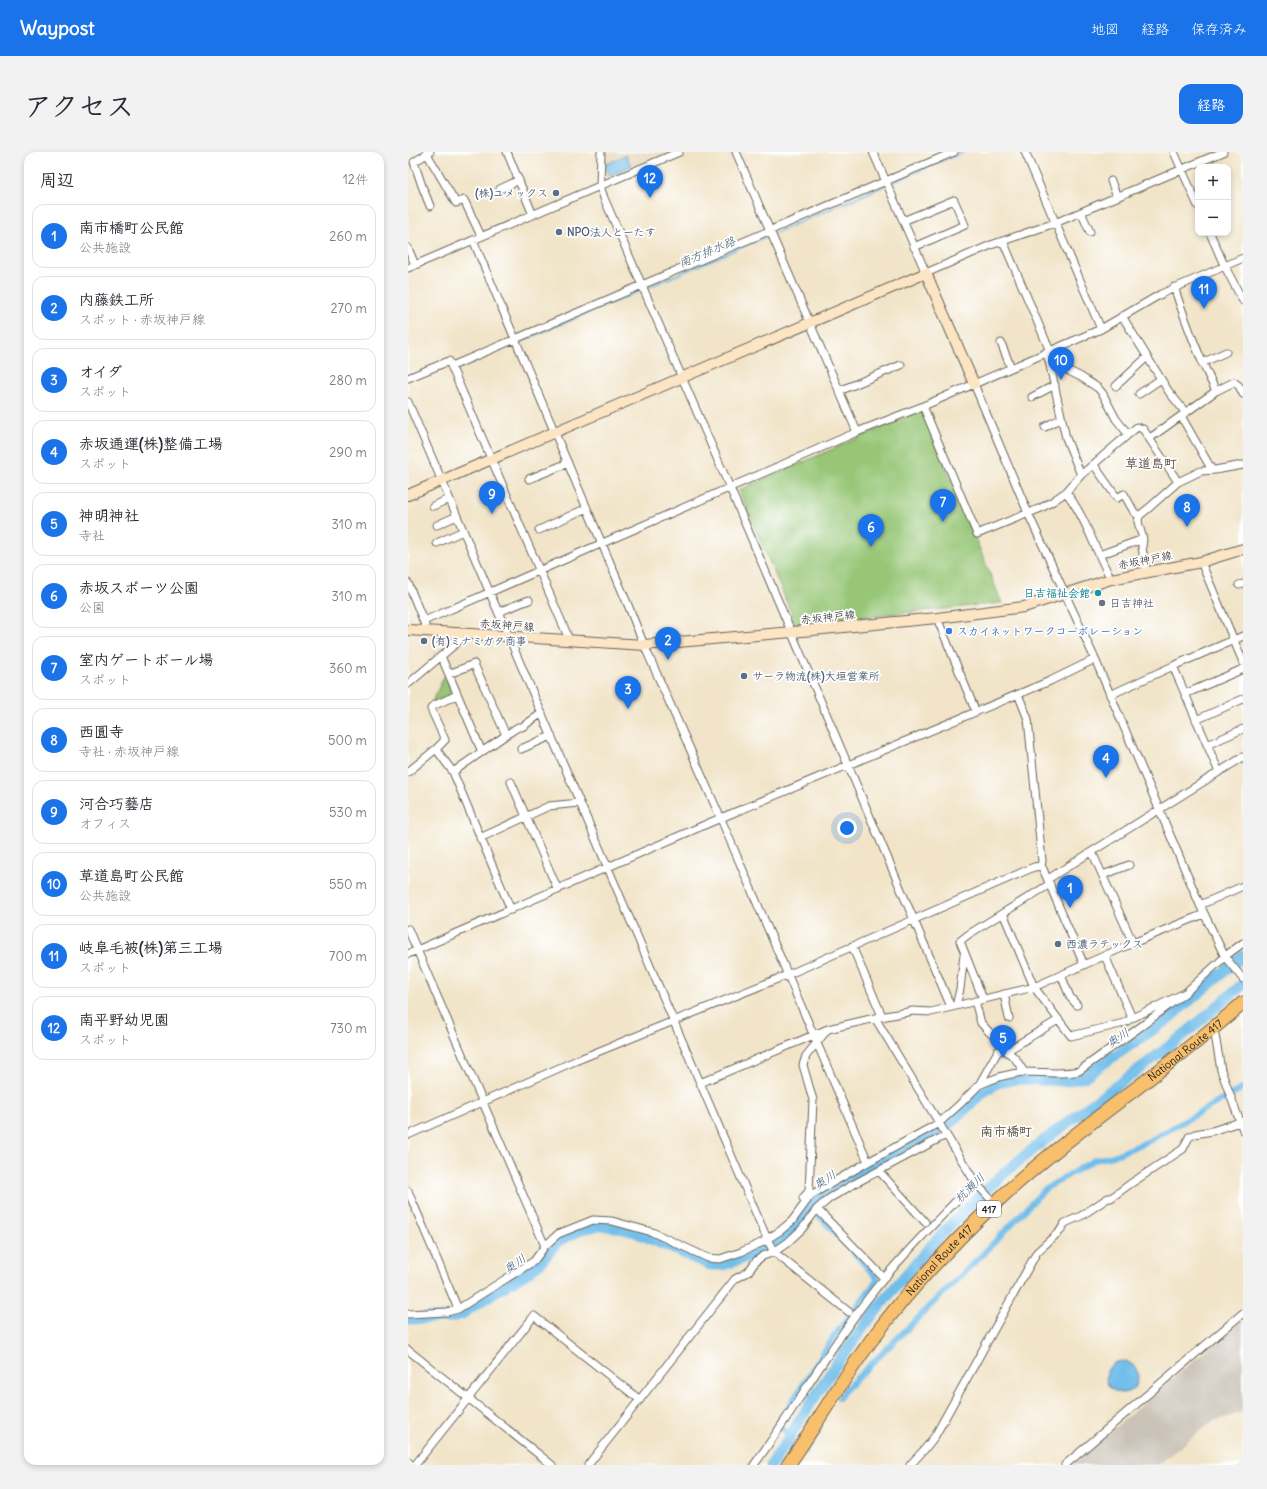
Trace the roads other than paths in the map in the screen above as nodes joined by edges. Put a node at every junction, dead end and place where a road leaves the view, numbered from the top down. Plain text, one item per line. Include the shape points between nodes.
1 (507, 152) edge
2 (601, 152) edge
3 (679, 152) edge
4 (736, 152) edge
5 (873, 152) edge
6 (954, 152) edge
7 (1025, 152) edge
8 (1174, 152) edge
9 (1223, 152) edge
10 (428, 153) edge
11 (1182, 169) junction
12 (519, 180) junction
13 (1111, 181) dead end
14 (887, 183) junction
15 (600, 186) junction
16 (500, 189) dead end
17 (1117, 197) junction
18 (1195, 200) edge
19 (430, 206) dead end
20 (1081, 212) junction
21 (533, 215) junction
22 (903, 221) junction
23 (1055, 223) junction
24 (770, 231) junction
25 (1090, 232) dead end
26 (481, 236) junction
27 (1211, 236) edge
28 (473, 240) junction
29 (1003, 241) junction
30 (914, 247) junction
31 (408, 248) edge
32 (1243, 258) edge
33 (411, 266) edge
34 (1224, 266) junction
35 (926, 273) junction
36 (642, 285) junction
37 (1174, 288) junction
38 (1243, 301) edge
39 (1122, 316) junction
40 (809, 323) junction
41 (1101, 329) junction
42 (515, 339) junction
43 (1001, 343) dead end
44 (1048, 352) junction
45 (1226, 352) dead end
46 (1147, 357) junction
47 (1048, 360) junction
48 (1202, 364) junction
49 (901, 365) dead end
50 (452, 366) junction
51 (1011, 368) junction
52 (408, 378) edge
53 (682, 378) junction
54 (1161, 379) junction
55 (974, 384) junction
56 (1055, 385) junction
57 (1116, 386) dead end
58 (839, 391) junction
59 (1216, 391) junction
60 (1139, 394) dead end
61 (1243, 394) edge
62 (1032, 397) dead end
63 (408, 402) edge
64 (923, 406) junction
65 (1184, 414) junction
66 (1061, 419) junction
67 (1045, 427) dead end
68 (555, 432) junction
69 (857, 432) junction
70 (1128, 434) junction
71 (1150, 438) junction
72 (492, 459) junction
73 (568, 463) junction
74 (1094, 465) junction
75 (1243, 465) edge
76 (1212, 470) junction
77 (1081, 475) junction
78 (529, 479) dead end
79 (442, 481) junction
80 (1178, 482) junction
81 (730, 488) junction
82 (1066, 492) junction
83 (408, 495) edge
84 (449, 499) junction
85 (433, 506) dead end
86 (587, 508) junction
87 (1028, 513) junction
88 (457, 516) junction
89 (1139, 516) junction
90 (437, 525) dead end
91 (539, 530) dead end
92 (463, 531) junction
93 (1143, 539) junction
94 (438, 543) dead end
95 (602, 544) junction
96 (1242, 552) edge
97 (1099, 555) junction
98 (1201, 562) junction
99 (540, 571) junction
100 (1146, 572) junction
101 (1111, 579) junction
102 (408, 583) edge
103 (489, 592) junction
104 (1065, 594) junction
105 (529, 600) dead end
106 (498, 612) junction
107 (937, 618) junction
108 (424, 621) junction
109 (408, 630) edge
110 (428, 631) junction
111 (792, 632) junction
112 (461, 634) junction
113 (1243, 636) edge
114 (509, 637) junction
115 (1233, 640) junction
116 (569, 641) junction
117 (644, 645) junction
118 (441, 656) junction
119 (1095, 659) junction
120 (1243, 662) edge
121 (1173, 666) junction
122 (1243, 669) edge
123 (449, 674) junction
124 (408, 684) edge
125 (1018, 694) junction
126 (1185, 694) junction
127 (457, 695) junction
128 (1110, 695) junction
129 (1243, 699) edge
130 (976, 712) junction
131 (542, 714) junction
132 (1196, 720) junction
133 (1243, 729) edge
134 (506, 735) junction
135 (551, 736) junction
136 (1206, 745) junction
137 (436, 749) junction
138 (521, 749) dead end
139 (482, 752) junction
140 (1243, 756) edge
141 (849, 765) junction
142 (408, 771) edge
143 (453, 772) junction
144 (1219, 772) junction
145 (511, 782) dead end
146 (579, 803) junction
147 (1159, 809) junction
148 (525, 816) junction
149 (721, 820) junction
150 (480, 838) junction
151 (1092, 852) junction
152 (1129, 865) dead end
153 (1041, 866) junction
154 (609, 868) junction
155 (1103, 875) junction
156 (1049, 881) junction
157 (1243, 886) edge
158 (558, 890) junction
159 (1200, 905) junction
160 (511, 910) junction
161 (1003, 913) junction
162 (1204, 914) junction
163 (915, 919) junction
164 (408, 929) edge
165 (1243, 942) edge
166 (1133, 943) junction
167 (852, 946) junction
168 (417, 950) junction
169 (964, 952) junction
170 (408, 954) edge
171 (1105, 956) junction
172 (1227, 960) junction
173 (1084, 965) junction
174 (1239, 974) edge
175 (787, 975) junction
176 (1062, 975) junction
177 (1034, 987) junction
178 (1185, 993) junction
179 (1004, 994) junction
180 (983, 999) junction
181 (975, 1001) junction
182 (1243, 1003) edge
183 (1077, 1005) dead end
184 (954, 1007) junction
185 (879, 1017) junction
186 (1009, 1018) dead end
187 (1132, 1018) junction
188 (1058, 1020) junction
189 (674, 1021) junction
190 (828, 1029) junction
191 (1214, 1029) junction
192 (812, 1035) junction
193 (816, 1043) junction
194 (1005, 1050) junction
195 (1024, 1072) junction
196 (700, 1083) junction
197 (979, 1085) junction
198 (482, 1103) junction
199 (1241, 1121) edge
200 (939, 1124) junction
201 (1243, 1130) edge
202 (946, 1134) junction
203 (408, 1135) edge
204 (868, 1162) junction
205 (879, 1171) junction
206 (976, 1184) junction
207 (408, 1191) edge
208 (993, 1202) junction
209 (804, 1204) junction
210 (817, 1209) junction
211 (926, 1222) dead end
212 (768, 1240) junction
213 (545, 1246) junction
214 (774, 1252) junction
215 (884, 1278) junction
216 (458, 1309) junction
217 (849, 1312) dead end
218 (1243, 1313) edge
219 (408, 1314) edge
220 (408, 1350) edge
221 (469, 1399) junction
222 (640, 1400) junction
223 (408, 1462) edge
224 (411, 1465) edge
225 (415, 1465) edge
226 (552, 1465) edge
227 (588, 1465) edge
228 (754, 1465) edge
229 (788, 1465) edge
230 (910, 1465) edge
231 (1064, 1465) edge

1 - 12 street
2 - 15 street
3 - 15 street
4 - 24 street
5 - 14 street
6 - 14 street
7 - 23 street
8 - 11 street
9 - 11 street
10 - 19 street via 414,162
10 - 26 street via 456,203 464,200
11 - 17 street
11 - 18 street
12 - 16 street
12 - 21 street
13 - 17 street
14 - 22 street
14 - 24 street
15 - 21 street
15 - 36 street
17 - 20 street
20 - 23 street
20 - 25 street
21 - 26 street
22 - 30 street
22 - 30 street via 954,200 965,225
23 - 29 street
23 - 41 street
24 - 36 street
24 - 40 street
26 - 28 street
27 - 34 street
28 - 33 street
28 - 42 street
29 - 35 street
29 - 44 street
30 - 35 street
31 - 33 street
32 - 34 street
34 - 37 street
34 - 38 street
35 - 40 main road
35 - 55 main road
36 - 42 street
36 - 53 street
37 - 39 street
37 - 48 street
39 - 41 street
39 - 46 street
40 - 53 main road
40 - 58 street
41 - 44 street
42 - 50 street
42 - 68 street
43 - 51 street
44 - 47 street
44 - 51 street
45 - 48 street
46 - 54 street
46 - 57 street
47 - 56 street
47 - 70 street via 1098,388
48 - 59 street
49 - 58 street
50 - 52 street via 449,360
50 - 72 street
51 - 55 street
53 - 68 main road
53 - 81 street
54 - 60 street
54 - 65 street
55 - 64 street
55 - 87 street
56 - 62 street
56 - 66 street
58 - 69 street
59 - 61 street via 1234,382
59 - 65 street
63 - 79 street
64 - 69 street
64 - 87 street via 978,534
65 - 71 street
65 - 76 street
66 - 67 street
66 - 77 street
68 - 72 main road
68 - 73 street
69 - 81 street
70 - 71 street via 1137,427 1143,429
70 - 74 street
71 - 80 street
72 - 79 main road
72 - 99 street
73 - 78 street
73 - 86 street
74 - 77 street
74 - 89 street via 1117,498 1124,494
75 - 76 street
76 - 80 street via 1201,471
77 - 82 street
79 - 83 main road
79 - 84 street
80 - 89 street
81 - 95 street
81 - 111 street
82 - 87 street
82 - 97 street via 1089,531
84 - 85 street
84 - 88 street
86 - 91 street
86 - 95 street
87 - 104 street
88 - 90 street
88 - 92 street
89 - 93 street via 1138,522
92 - 94 street
92 - 103 street
93 - 97 street
93 - 100 street
95 - 99 street
95 - 117 street
96 - 98 main road, 赤坂神戸線
97 - 101 street
98 - 100 main road, 赤坂神戸線
98 - 115 street
99 - 103 street
99 - 116 street
100 - 101 main road, 赤坂神戸線
101 - 104 main road, 赤坂神戸線
102 - 108 street
103 - 106 street
103 - 108 street
104 - 107 main road, 赤坂神戸線 via 1024,607
104 - 119 street
105 - 106 street
106 - 114 street
107 - 111 main road, 赤坂神戸線
107 - 130 street
108 - 110 street
109 - 110 main road, 赤坂神戸線
110 - 112 main road, 赤坂神戸線
111 - 117 main road, 赤坂神戸線
111 - 141 street
112 - 114 main road, 赤坂神戸線
112 - 118 street via 459,641
113 - 115 street
114 - 116 main road, 赤坂神戸線
114 - 131 street
115 - 120 street
115 - 121 street
116 - 117 main road, 赤坂神戸線
117 - 149 street
118 - 123 street
118 - 124 street
119 - 125 street
119 - 128 street
121 - 126 street
121 - 128 street
122 - 126 street
123 - 127 street
123 - 134 street via 474,664
125 - 130 street
125 - 153 street via 1028,720
126 - 132 street
127 - 137 street via 433,706 431,710 445,740
127 - 139 street
128 - 147 street
129 - 132 street
130 - 141 street
131 - 134 street
131 - 135 street
132 - 136 street
133 - 136 street
134 - 139 street
135 - 138 street
135 - 146 street
136 - 144 street
137 - 142 street
137 - 143 street
139 - 143 street
140 - 144 street
141 - 149 street
141 - 163 street
143 - 150 street
144 - 147 street
145 - 148 street
146 - 148 street via 549,806
146 - 154 street
147 - 151 street
147 - 159 street
148 - 150 street
148 - 158 street
149 - 154 street
149 - 175 street
150 - 160 street
151 - 155 street
151 - 156 street
152 - 155 street
153 - 156 street
153 - 163 street
154 - 158 street
154 - 189 street
155 - 166 street
156 - 161 street
156 - 173 street
157 - 159 street
158 - 160 street
159 - 162 street
160 - 168 street
161 - 169 street via 960,941
161 - 177 street
162 - 166 street
162 - 172 street
163 - 167 street
163 - 184 street
164 - 168 street
165 - 172 street
166 - 171 street
167 - 175 street
167 - 185 street
168 - 170 street
168 - 198 street
169 - 180 street
169 - 184 street via 960,989
171 - 173 street
171 - 187 street
172 - 174 street
172 - 178 street
173 - 176 street
175 - 189 street
175 - 192 street
176 - 177 street
176 - 183 street via 1070,997
177 - 179 street
177 - 188 street
178 - 187 street
178 - 195 street via 1079,1071 1066,1074
179 - 180 street
179 - 186 street
180 - 181 street
181 - 184 street
181 - 194 street via 981,1023 999,1040
182 - 191 highway, National Route 417 / 417
184 - 185 street
185 - 190 street
185 - 200 street
187 - 188 street via 1124,1023 1071,1036
188 - 194 street
189 - 196 street
189 - 198 street via 575,1061
190 - 192 street
190 - 193 street
191 - 199 street via 1220,1070
191 - 208 highway, National Route 417 / 417 via 1092,1121
192 - 193 street
192 - 196 street
193 - 204 street
193 - 209 street via 803,1065 813,1100 809,1191 802,1200
194 - 195 street via 1015,1058
194 - 197 street via 998,1051
195 - 197 street via 997,1077
196 - 212 street
197 - 200 street
198 - 203 street
198 - 213 street
199 - 201 street
199 - 230 street via 1189,1137 1183,1149 1111,1198 1065,1224 1037,1252 935,1436
200 - 202 street
200 - 204 street
202 - 205 street
202 - 206 street
204 - 209 street via 811,1195
205 - 210 street via 830,1198
205 - 211 street
206 - 208 street
206 - 215 street via 947,1210
207 - 216 street
208 - 229 highway, National Route 417 / 417 via 904,1299 876,1334
209 - 212 street via 792,1221
210 - 214 street via 802,1229
210 - 215 street
212 - 213 street via 720,1259 708,1258 652,1232 612,1221 592,1220 558,1234
212 - 214 street
213 - 216 street via 534,1260
214 - 217 street
214 - 222 street via 763,1256 748,1272 735,1279
215 - 228 street via 843,1333
216 - 219 street
218 - 231 street
220 - 221 street
221 - 222 street via 534,1316
221 - 225 street
221 - 226 street
222 - 227 street
223 - 224 street

